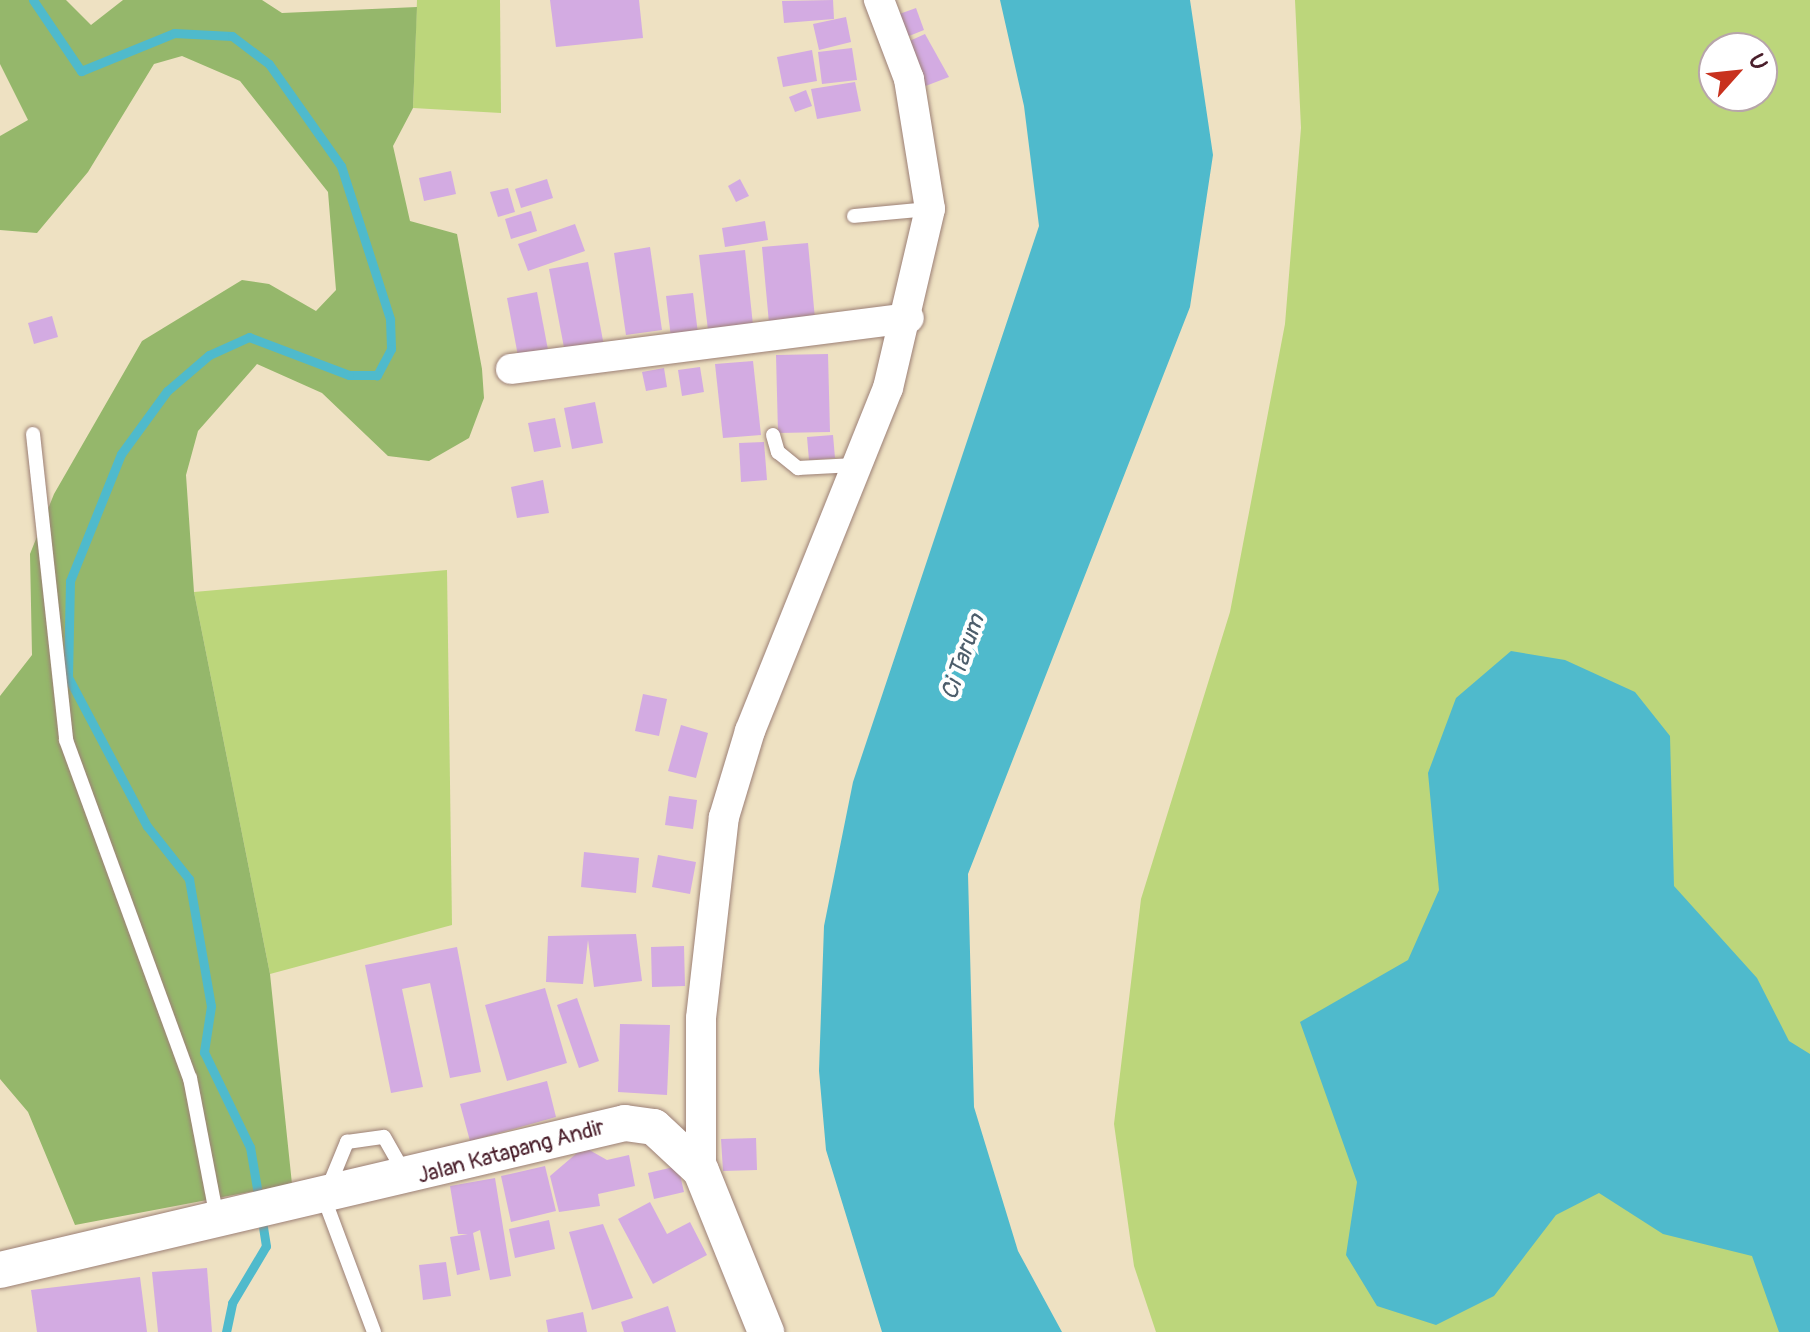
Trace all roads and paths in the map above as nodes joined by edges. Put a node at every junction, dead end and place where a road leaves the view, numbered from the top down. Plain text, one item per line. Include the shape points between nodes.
1 (879, 0) edge
2 (930, 209) junction
3 (854, 216) dead end
4 (909, 318) junction
5 (511, 369) dead end
6 (33, 434) dead end
7 (773, 435) dead end
8 (855, 465) junction
9 (701, 1171) junction
10 (408, 1179) junction
11 (307, 1202) junction
12 (223, 1217) junction
13 (0, 1270) edge
14 (374, 1332) edge
15 (766, 1332) edge

1 - 2 street via 909,79
2 - 3 lane
2 - 4 street
4 - 5 street
4 - 8 street
6 - 12 lane via 66,740 190,1078
7 - 8 lane via 778,452 798,468
8 - 9 street via 724,817 701,1018
9 - 10 street, Jalan Katapang Andir via 654,1127 625,1123
9 - 15 street, Jalan Katapang Andir
10 - 11 street, Jalan Katapang Andir
10 - 11 lane via 384,1137 347,1142
11 - 12 street, Jalan Katapang Andir
11 - 14 lane
12 - 13 street, Jalan Katapang Andir

